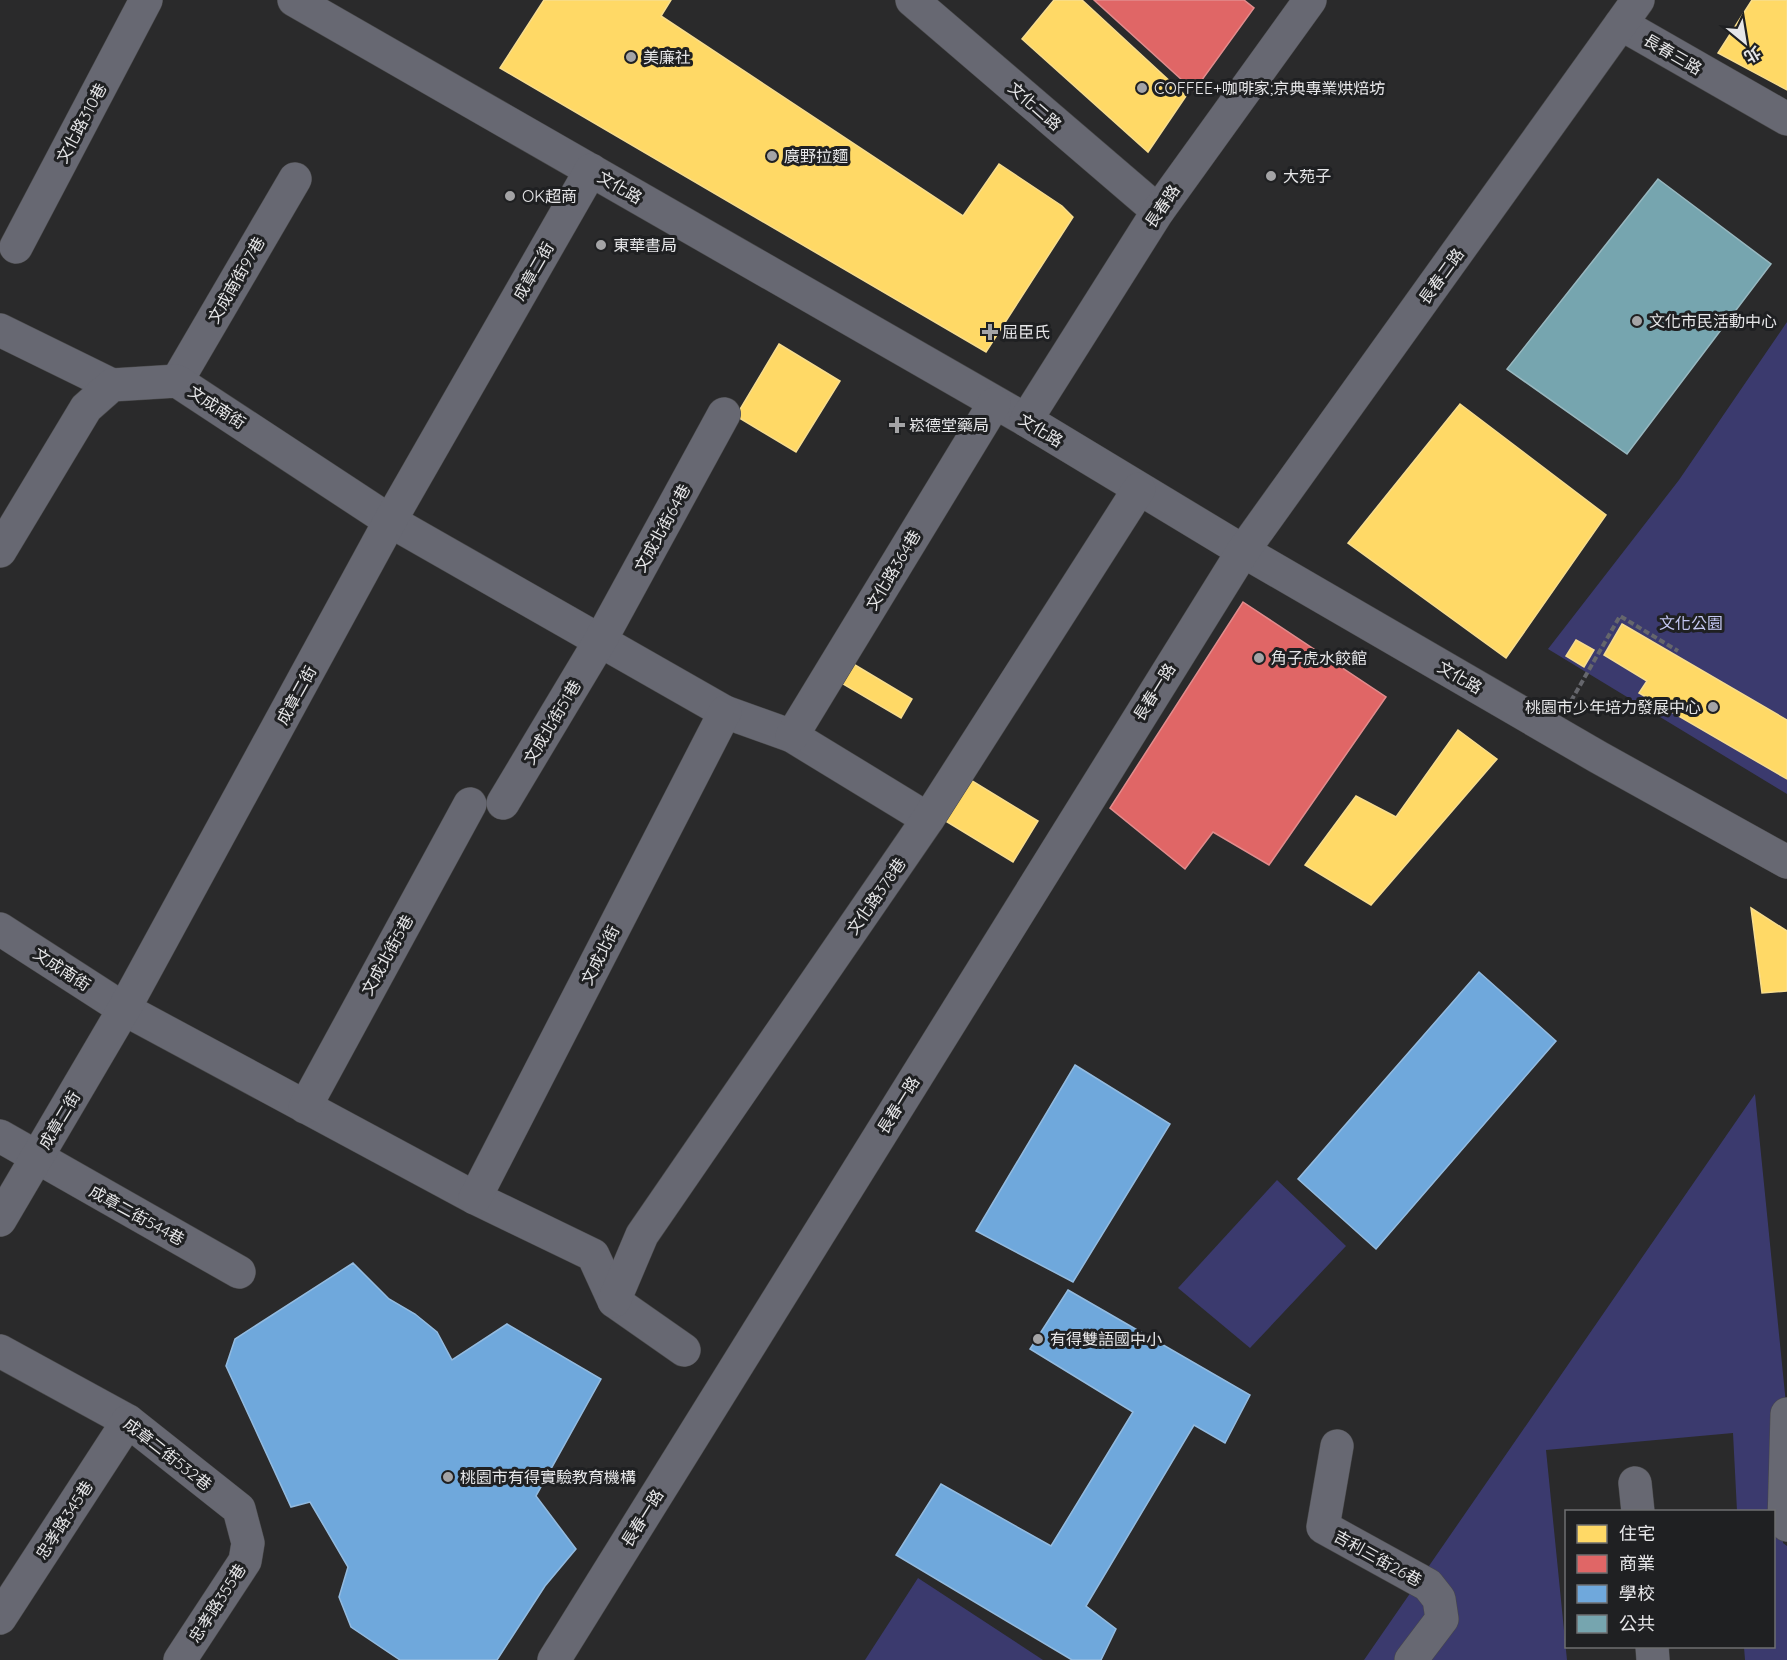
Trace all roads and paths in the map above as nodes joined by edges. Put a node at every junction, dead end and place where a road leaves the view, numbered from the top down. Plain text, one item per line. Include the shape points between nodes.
1 (146, 0) edge
2 (294, 0) edge
3 (912, 0) edge
4 (1310, 0) edge
5 (1630, 12) edge
6 (1787, 119) edge
7 (591, 170) junction
8 (295, 179) dead end
9 (1158, 212) junction
10 (16, 247) dead end
11 (0, 330) edge
12 (177, 381) junction
13 (112, 385) junction
14 (994, 404) junction
15 (724, 414) dead end
16 (1026, 420) junction
17 (1139, 489) junction
18 (390, 521) junction
19 (0, 551) edge
20 (1243, 551) junction
21 (600, 641) junction
22 (1678, 651) dead end
23 (1567, 706) dead end
24 (725, 712) junction
25 (792, 736) junction
26 (503, 803) dead end
27 (470, 804) dead end
28 (928, 819) junction
29 (1787, 862) edge
30 (0, 929) edge
31 (124, 1009) junction
32 (305, 1107) junction
33 (0, 1136) edge
34 (36, 1158) junction
35 (475, 1198) junction
36 (0, 1220) edge
37 (238, 1272) dead end
38 (614, 1301) junction
39 (684, 1350) dead end
40 (0, 1351) edge
41 (1787, 1414) edge
42 (128, 1421) junction
43 (1337, 1446) dead end
44 (1786, 1454) edge
45 (1787, 1525) edge
46 (248, 1544) joint
47 (0, 1618) edge
48 (180, 1660) edge
49 (554, 1660) edge
50 (1411, 1660) edge

1 - 10 street, 文化路310巷
2 - 7 street, 文化路
3 - 9 street, 文化二路
4 - 9 street, 長春路
5 - 6 street, 長春三路
5 - 20 street, 長春二路
7 - 14 street, 文化路
7 - 18 street, 成章二街
8 - 12 street, 文成南街97巷
9 - 16 street, 長春路
11 - 13 street
12 - 13 street, 文成南街
12 - 18 street, 文成南街
13 - 19 street via 86,408
14 - 16 street, 文化路
14 - 25 street, 文化路364巷
15 - 21 street, 文成北街64巷
16 - 17 street, 文化路
17 - 20 street, 文化路
17 - 28 street, 文化路378巷
18 - 21 street
18 - 31 street, 成章二街
20 - 29 street, 文化路
20 - 49 street, 長春一路
21 - 24 street
21 - 26 street, 文成北街51巷
22 - 23 path via 1620,616
24 - 25 street
24 - 35 street, 文成北街
25 - 28 street
27 - 32 street, 文成北街5巷
28 - 38 street, 文化路378巷 via 642,1235
30 - 31 street, 文成南街
31 - 32 street
31 - 34 street, 成章二街
32 - 35 street
33 - 34 street, 成章二街544巷
34 - 36 street, 成章二街
34 - 37 street, 成章二街544巷
35 - 38 street via 592,1256
38 - 39 street
40 - 42 street, 成章二街532巷
41 - 44 street
42 - 46 street, 成章二街532巷 via 239,1509
42 - 47 street, 忠孝路345巷
43 - 50 street, 吉利三街26巷 via 1323,1527 1428,1586 1439,1599 1442,1619
44 - 45 street
46 - 48 street, 忠孝路355巷 via 244,1561

